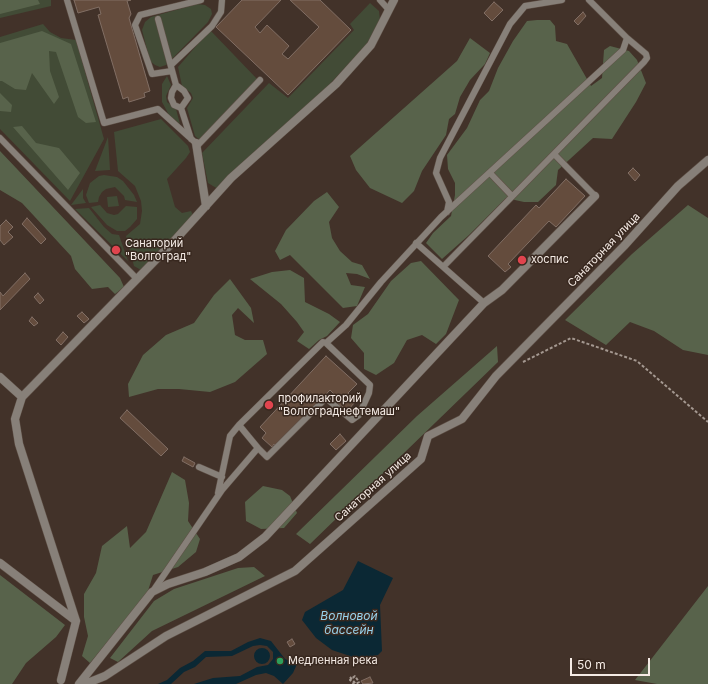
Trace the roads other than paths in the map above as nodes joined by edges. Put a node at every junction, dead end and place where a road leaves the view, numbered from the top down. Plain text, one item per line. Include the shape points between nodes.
1 (67, 0) edge
2 (201, 0) edge
3 (222, 0) edge
4 (380, 0) edge
5 (394, 0) edge
6 (521, 0) edge
7 (562, 0) edge
8 (589, 0) edge
9 (525, 6) junction
10 (389, 10) junction
11 (158, 19) dead end
12 (627, 38) junction
13 (171, 68) junction
14 (260, 80) dead end
15 (176, 86) junction
16 (181, 108) junction
17 (0, 138) edge
18 (194, 141) junction
19 (554, 154) junction
20 (708, 160) edge
21 (490, 173) junction
22 (512, 196) junction
23 (595, 196) joint
24 (206, 206) junction
25 (447, 212) junction
26 (416, 243) junction
27 (444, 266) junction
28 (137, 279) junction
29 (484, 303) junction
30 (326, 343) junction
31 (0, 377) edge
32 (22, 397) junction
33 (239, 425) junction
34 (258, 448) junction
35 (199, 467) dead end
36 (222, 477) junction
37 (218, 496) junction
38 (0, 563) edge
39 (152, 592) junction
40 (76, 621) junction
41 (63, 683) edge
42 (79, 684) edge
43 (85, 684) edge

1 - 18 lane via 104,123 158,109
2 - 13 lane via 140,15 135,26 152,74
3 - 13 lane via 221,12 212,26
4 - 10 lane
5 - 10 street
6 - 9 lane
7 - 9 lane
8 - 12 lane
9 - 25 lane via 510,24 440,158 436,173 449,202
10 - 24 street via 371,45 336,84 231,178
11 - 13 lane
12 - 19 lane via 647,58
12 - 21 lane via 623,50 617,56
13 - 15 lane
14 - 18 lane via 198,145
15 - 16 lane via 171,98 174,105
15 - 16 lane via 184,91 188,98
16 - 18 lane
17 - 28 lane
18 - 24 street
19 - 22 lane
19 - 23 lane
20 - 43 street, Санаторная улица via 678,186 624,246 496,376 462,419 428,436 421,459 295,571 166,636 105,676
21 - 22 lane
21 - 25 lane
22 - 27 lane
23 - 29 street via 502,290
24 - 28 street
25 - 26 lane
26 - 27 lane
26 - 30 lane via 346,325
27 - 29 lane
28 - 32 street
29 - 39 street via 265,537 239,557
30 - 33 lane via 323,342
30 - 34 lane via 370,385 359,415 352,420 326,398 267,457
31 - 32 street
32 - 40 street via 15,420 18,444
33 - 34 lane
33 - 36 lane via 230,436
34 - 37 lane
35 - 36 lane
36 - 37 lane
37 - 39 lane
38 - 40 street
39 - 42 street
40 - 41 street

